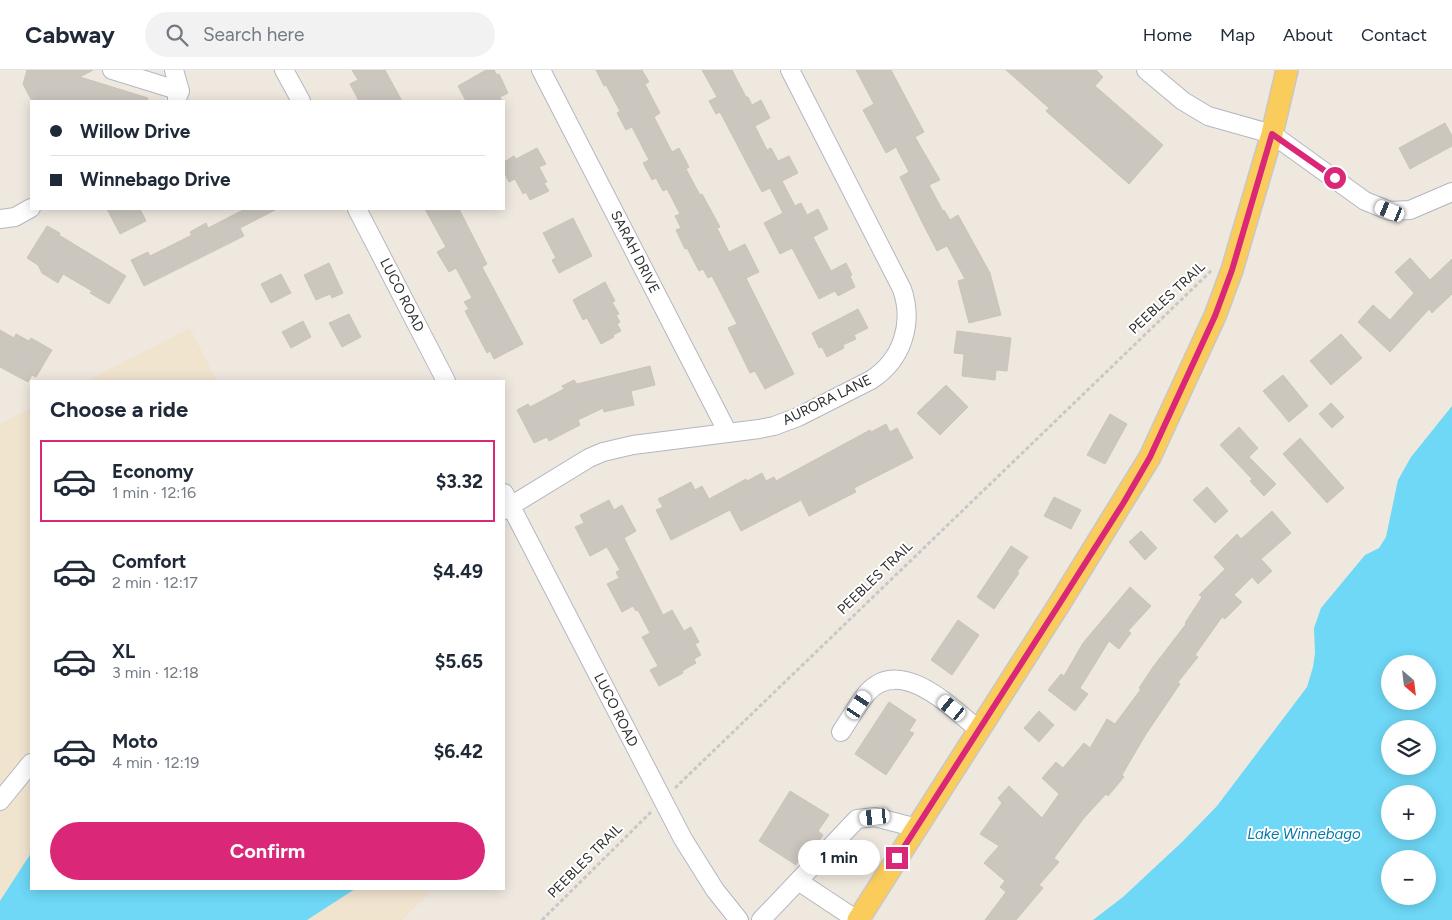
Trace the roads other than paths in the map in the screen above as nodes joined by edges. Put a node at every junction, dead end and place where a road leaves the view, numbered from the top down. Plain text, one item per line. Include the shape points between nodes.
1 (112, 70) edge
2 (174, 70) edge
3 (284, 70) edge
4 (541, 70) edge
5 (790, 70) edge
6 (1146, 70) edge
7 (1287, 70) edge
8 (178, 96) edge
9 (300, 100) edge
10 (1272, 134) junction
11 (1452, 192) edge
12 (30, 209) edge
13 (358, 210) edge
14 (0, 219) edge
15 (445, 380) edge
16 (728, 433) junction
17 (506, 503) edge
18 (979, 730) junction
19 (841, 732) dead end
20 (30, 764) edge
21 (0, 801) edge
22 (917, 828) junction
23 (798, 881) junction
24 (738, 920) edge
25 (761, 920) edge
26 (858, 920) edge

1 - 8 street
2 - 8 street
3 - 9 street
4 - 16 street, SARAH DRIVE
5 - 16 street, AURORA LANE via 901,286 906,304 906,327 894,359 874,378 789,421
6 - 10 street via 1208,116
7 - 10 main road
10 - 11 street via 1365,200 1390,211 1410,210
10 - 18 main road via 1215,316 1150,457
12 - 14 street via 15,217
13 - 15 street, LUCO ROAD
16 - 17 street, AURORA LANE via 603,452
17 - 24 street, LUCO ROAD via 662,800 703,873
18 - 19 street via 920,684 902,680 884,681 868,692
18 - 22 main road
20 - 21 street
22 - 23 street via 875,817 858,819
22 - 26 main road
23 - 25 street
23 - 26 street

